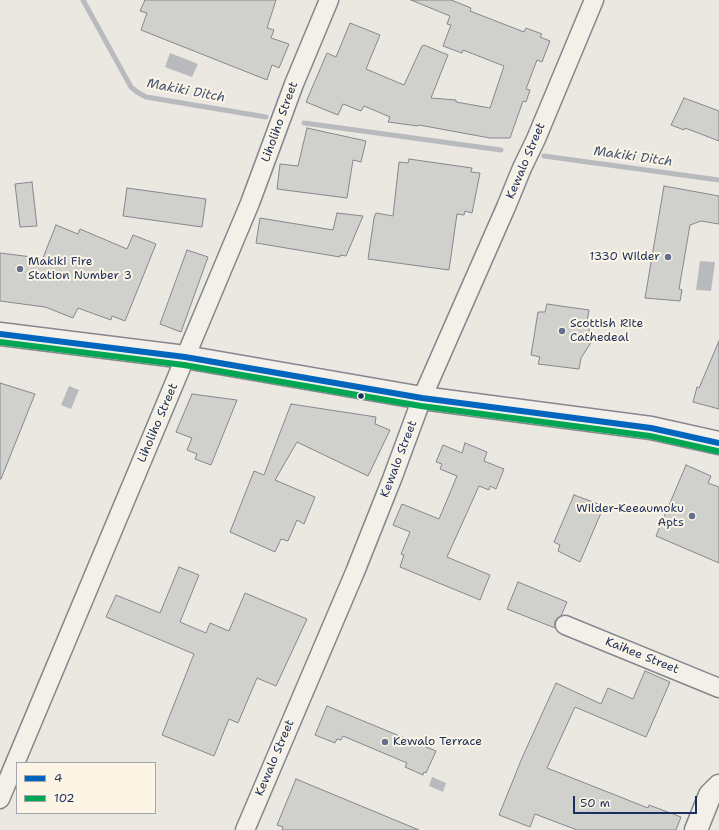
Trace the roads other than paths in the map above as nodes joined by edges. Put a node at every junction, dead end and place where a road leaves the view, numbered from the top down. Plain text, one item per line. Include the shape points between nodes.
1 (329, 0) edge
2 (594, 0) edge
3 (0, 334) edge
4 (185, 357) junction
5 (422, 398) junction
6 (719, 443) edge
7 (565, 624) dead end
8 (719, 688) edge
9 (719, 786) edge
10 (0, 798) edge
11 (244, 830) edge
12 (696, 830) edge

1 - 4 street, Liholiho Street via 294,84 250,203
2 - 5 street, Kewalo Street via 504,214
3 - 4 main road
4 - 5 main road
4 - 10 street, Liholiho Street
5 - 6 main road via 651,428
5 - 11 street, Kewalo Street via 355,572
7 - 8 street, Kaihee Street
9 - 12 main road via 710,795

